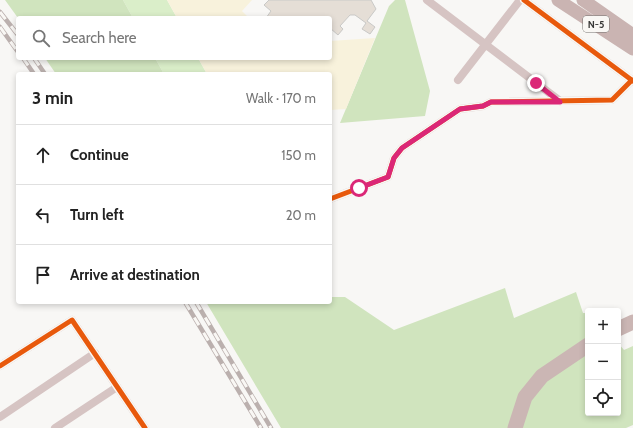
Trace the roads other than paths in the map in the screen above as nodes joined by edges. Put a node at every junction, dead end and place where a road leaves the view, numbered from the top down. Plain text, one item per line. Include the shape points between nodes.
1 (426, 0) edge
2 (520, 0) edge
3 (524, 0) edge
4 (558, 0) edge
5 (583, 0) edge
6 (633, 35) edge
7 (486, 44) junction
8 (633, 49) edge
9 (458, 80) dead end
10 (632, 80) edge
11 (560, 102) junction
12 (332, 198) edge
13 (633, 322) edge
14 (621, 328) edge
15 (585, 347) edge
16 (94, 353) junction
17 (0, 366) edge
18 (117, 387) junction
19 (0, 417) edge
20 (61, 426) edge
21 (145, 428) edge
22 (515, 428) edge

1 - 7 street
2 - 7 street
3 - 10 street
4 - 8 highway, N-5
5 - 6 highway, N-5
7 - 9 street
7 - 11 street
10 - 11 street via 612,100
11 - 12 street via 491,102 483,106 460,109 402,148 394,158 388,177
13 - 14 highway
15 - 22 highway via 542,376 525,397
16 - 17 street via 72,320
16 - 18 street
16 - 19 street
18 - 20 street
18 - 21 street

